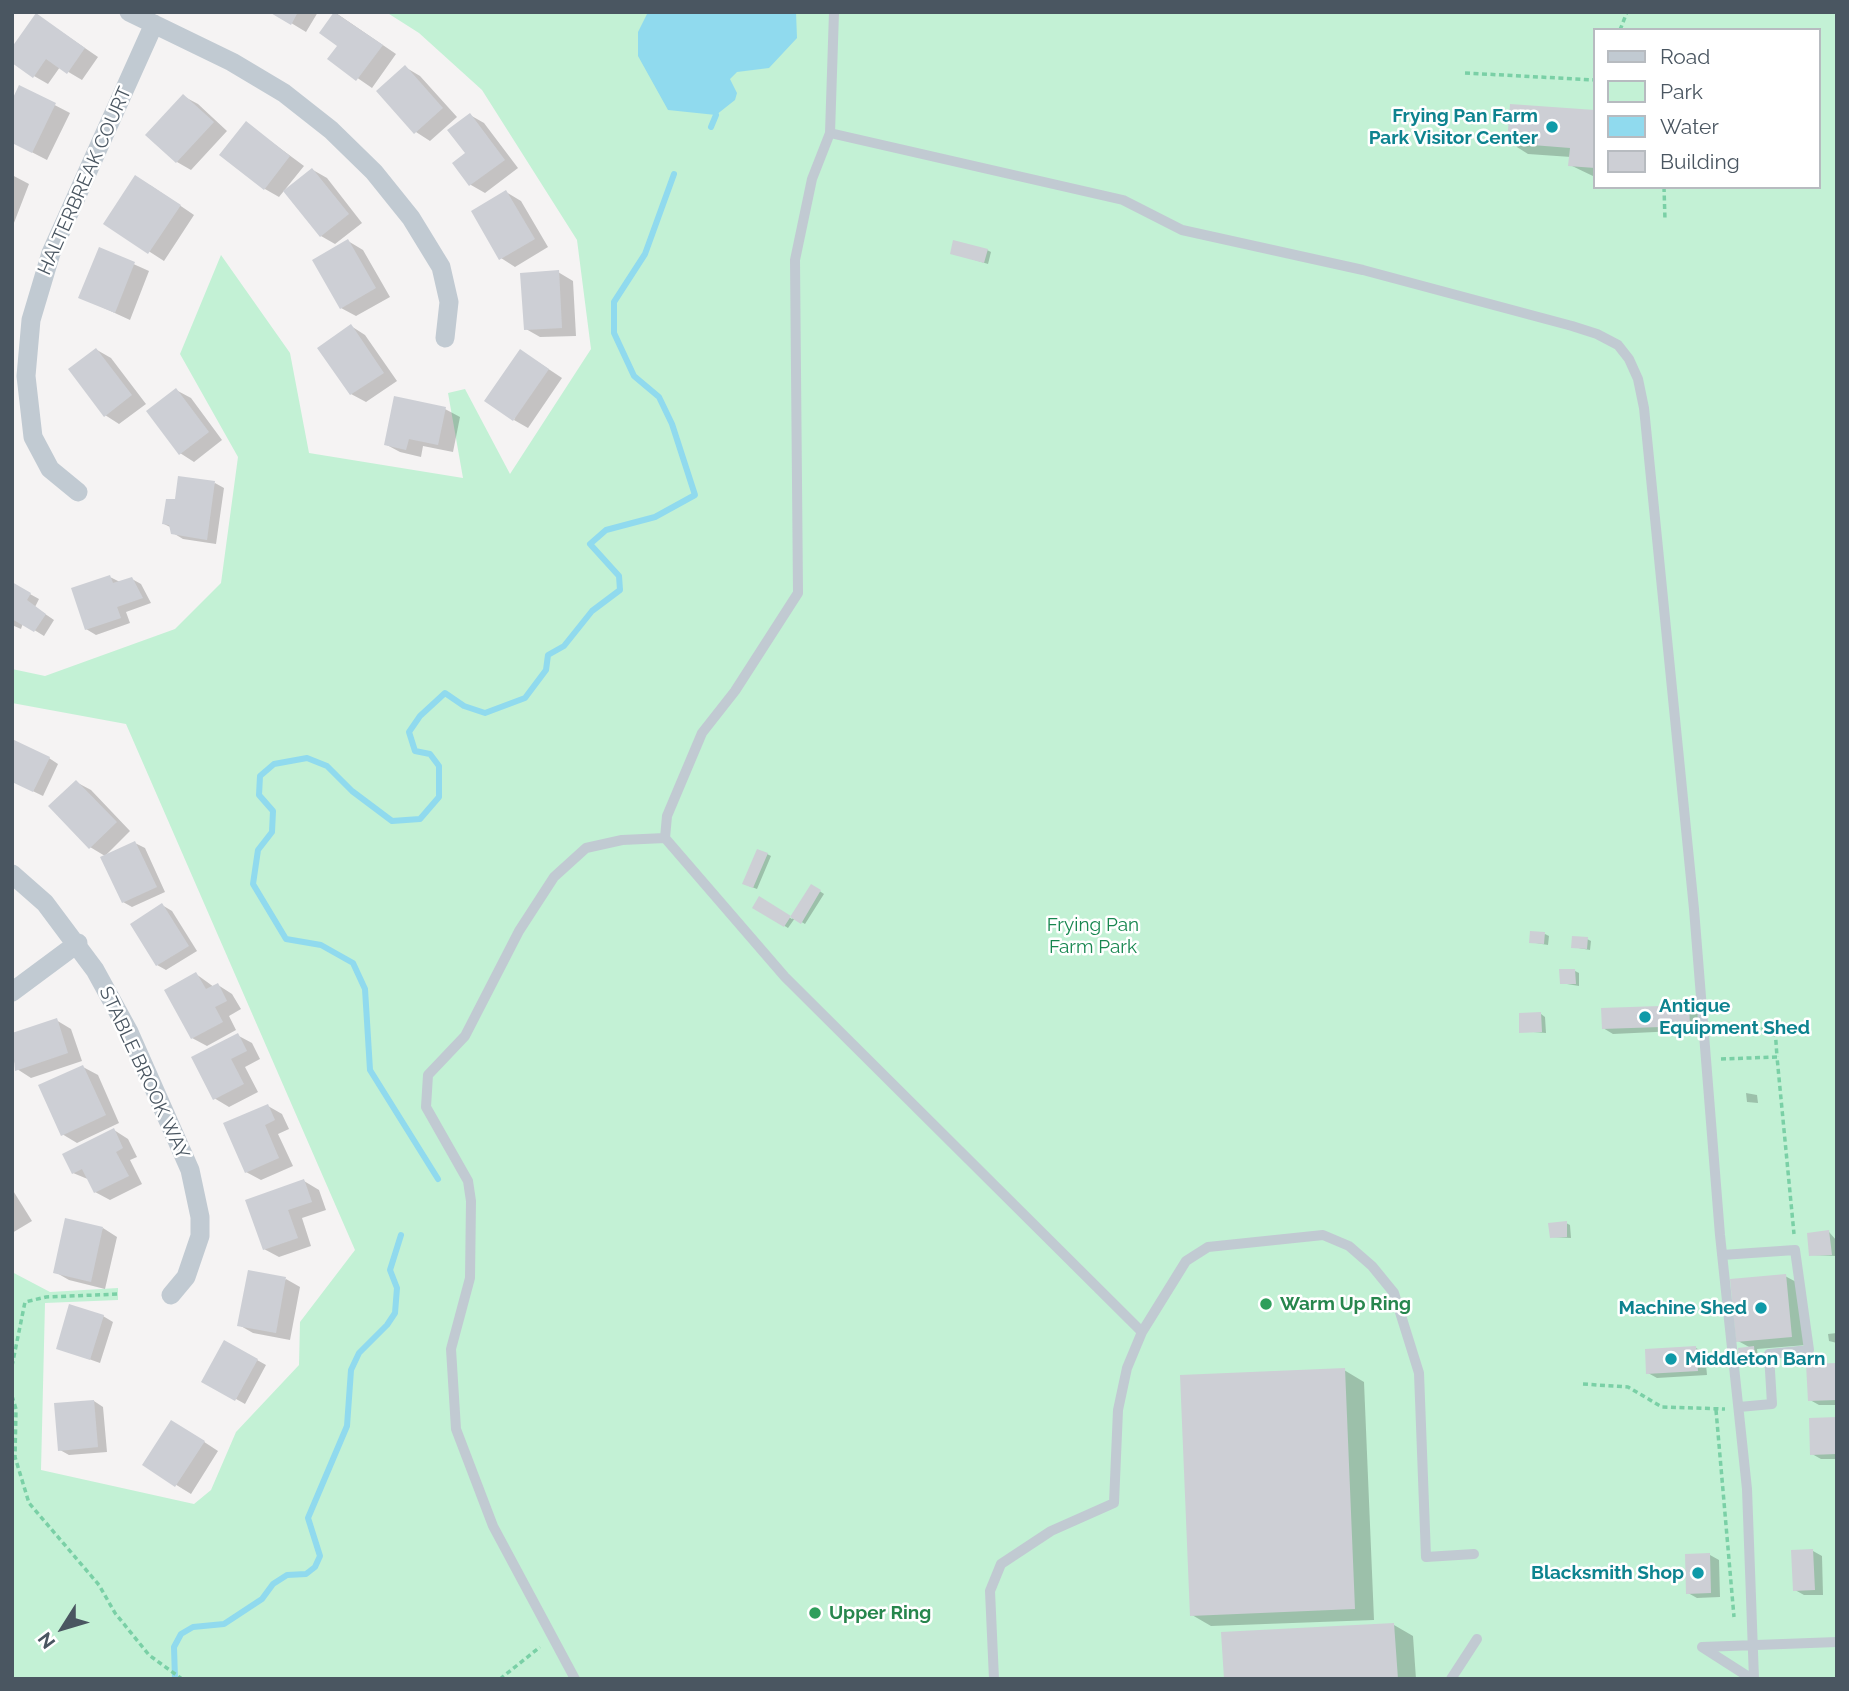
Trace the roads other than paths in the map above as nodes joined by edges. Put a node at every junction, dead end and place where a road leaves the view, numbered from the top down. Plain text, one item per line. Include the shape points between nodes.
1 (129, 12) edge
2 (834, 12) edge
3 (154, 24) junction
4 (830, 133) junction
5 (444, 338) dead end
6 (78, 492) dead end
7 (666, 838) junction
8 (12, 874) edge
9 (78, 943) junction
10 (12, 992) edge
11 (1722, 1255) junction
12 (171, 1295) dead end
13 (1142, 1332) junction
14 (1739, 1407) junction
15 (1474, 1554) dead end
16 (1477, 1639) dead end
17 (1837, 1642) edge
18 (1755, 1645) junction
19 (575, 1679) edge
20 (994, 1679) edge
21 (1451, 1679) edge
22 (1753, 1679) edge

1 - 3 street
2 - 4 lane
3 - 5 street via 284,93 374,172 411,218 441,267 449,302
3 - 6 street, HALTERBREAK COURT via 51,253 31,320 26,376 33,437 50,469
4 - 7 lane via 812,179 795,260 798,593 702,733 667,816
4 - 11 lane via 1123,200 1182,230 1363,270 1597,334 1618,345 1638,379 1644,408
7 - 13 lane via 785,977
7 - 19 lane via 586,848 554,877 519,931 465,1036 428,1075 426,1107 468,1181 471,1201 470,1278 451,1349 456,1429 494,1526
8 - 9 street, STABLE BROOK WAY via 45,903
9 - 10 street
9 - 12 street, STABLE BROOK WAY via 129,1032 190,1170 200,1236 186,1277
11 - 14 lane
11 - 14 lane via 1795,1250 1808,1350 1769,1354 1772,1404
13 - 15 lane via 1185,1261 1208,1247 1323,1235 1349,1246 1394,1293 1419,1373 1426,1557
13 - 20 lane via 1118,1410 1114,1503 1051,1531 1001,1564 990,1591
14 - 18 lane
16 - 21 lane
17 - 18 lane
18 - 22 lane
18 - 22 lane via 1702,1647

